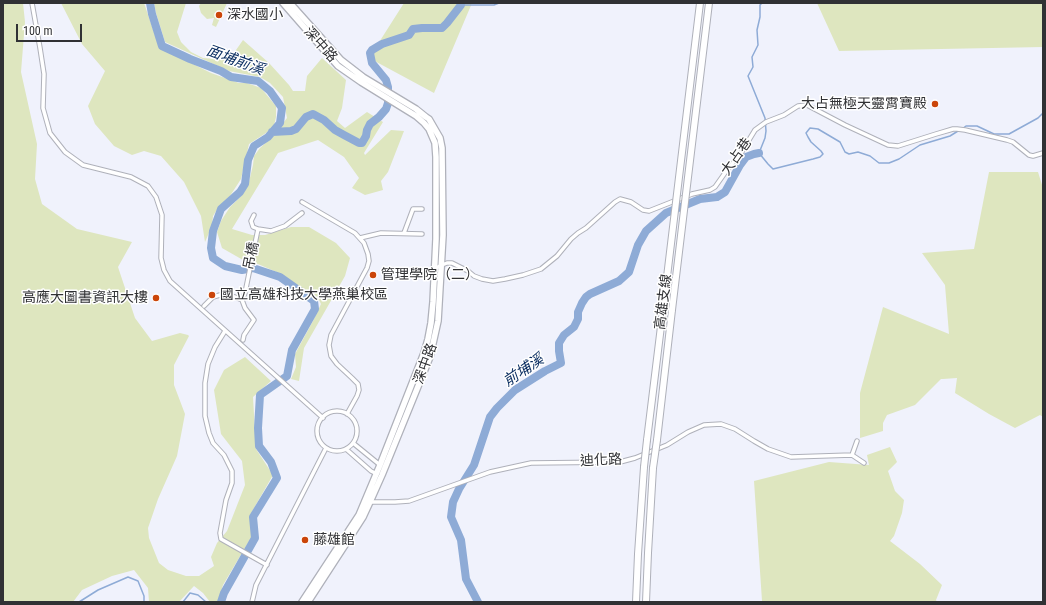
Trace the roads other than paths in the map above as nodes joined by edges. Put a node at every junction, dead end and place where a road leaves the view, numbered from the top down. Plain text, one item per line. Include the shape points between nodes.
1 (32, 3) edge
2 (282, 3) edge
3 (290, 3) edge
4 (700, 3) edge
5 (709, 3) edge
6 (362, 80) junction
7 (1043, 154) edge
8 (302, 202) dead end
9 (422, 209) dead end
10 (302, 213) dead end
11 (254, 215) dead end
12 (258, 229) junction
13 (404, 233) junction
14 (422, 234) dead end
15 (360, 238) junction
16 (444, 264) junction
17 (434, 269) junction
18 (242, 300) junction
19 (204, 306) dead end
20 (225, 331) junction
21 (243, 340) dead end
22 (347, 414) junction
23 (323, 418) junction
24 (857, 441) dead end
25 (353, 443) junction
26 (326, 448) junction
27 (346, 449) junction
28 (852, 455) junction
29 (864, 463) dead end
30 (380, 465) junction
31 (383, 473) junction
32 (376, 474) junction
33 (368, 501) junction
34 (266, 565) junction
35 (252, 602) edge
36 (302, 602) edge
37 (308, 602) edge
38 (636, 602) edge
39 (646, 602) edge

1 - 20 street via 44,74 43,108 50,133 65,152 83,165 131,177 148,186 156,197 162,215 161,258 164,270 170,281
2 - 6 main road, 深中路 via 338,66
3 - 6 main road, 深中路
4 - 38 highway, 高雄支線, bridge via 644,467
5 - 39 highway, 高雄支線, bridge via 654,468
6 - 16 main road, 深中路 via 416,109 429,119 440,138
6 - 17 main road, 深中路 via 416,116 429,129 435,143
7 - 16 street, 大占巷 via 1029,155 1013,142 953,129 898,146 888,145 807,105 798,106 755,130 715,187 648,211 620,199 571,239 557,256 541,269 493,281 482,280 457,265
8 - 15 street via 356,233
9 - 13 street via 413,209
10 - 12 street via 285,226 271,231
11 - 12 street, 吊橋 via 251,220 253,227
12 - 18 street, 吊橋
13 - 14 street
13 - 15 street via 381,233
15 - 22 street via 368,254 367,268 331,335 329,345 331,356 358,384 357,396
16 - 17 street
16 - 31 main road, 深中路 via 438,321 430,357
17 - 30 main road, 深中路 via 428,339
18 - 19 street via 220,295 213,297
18 - 21 street via 254,320
20 - 23 street
20 - 34 street via 208,364 205,383 205,416 209,433 232,471 232,483 221,526 221,539
22 - 23 street via 334,412
22 - 25 street via 356,423 357,435
23 - 26 street via 318,434
24 - 28 street
25 - 27 street
25 - 30 street
26 - 27 street via 334,451
26 - 34 street
27 - 32 street
28 - 29 street
28 - 33 street, 迪化路 via 791,457 768,449 735,429 721,424 704,425 667,445 620,462 531,462 490,472 409,500
30 - 31 street
30 - 32 main road, 深中路
31 - 32 street
31 - 33 main road, 深中路
32 - 33 main road, 深中路
33 - 36 main road, 深中路
33 - 37 main road, 深中路 via 363,517
34 - 35 street via 256,585

